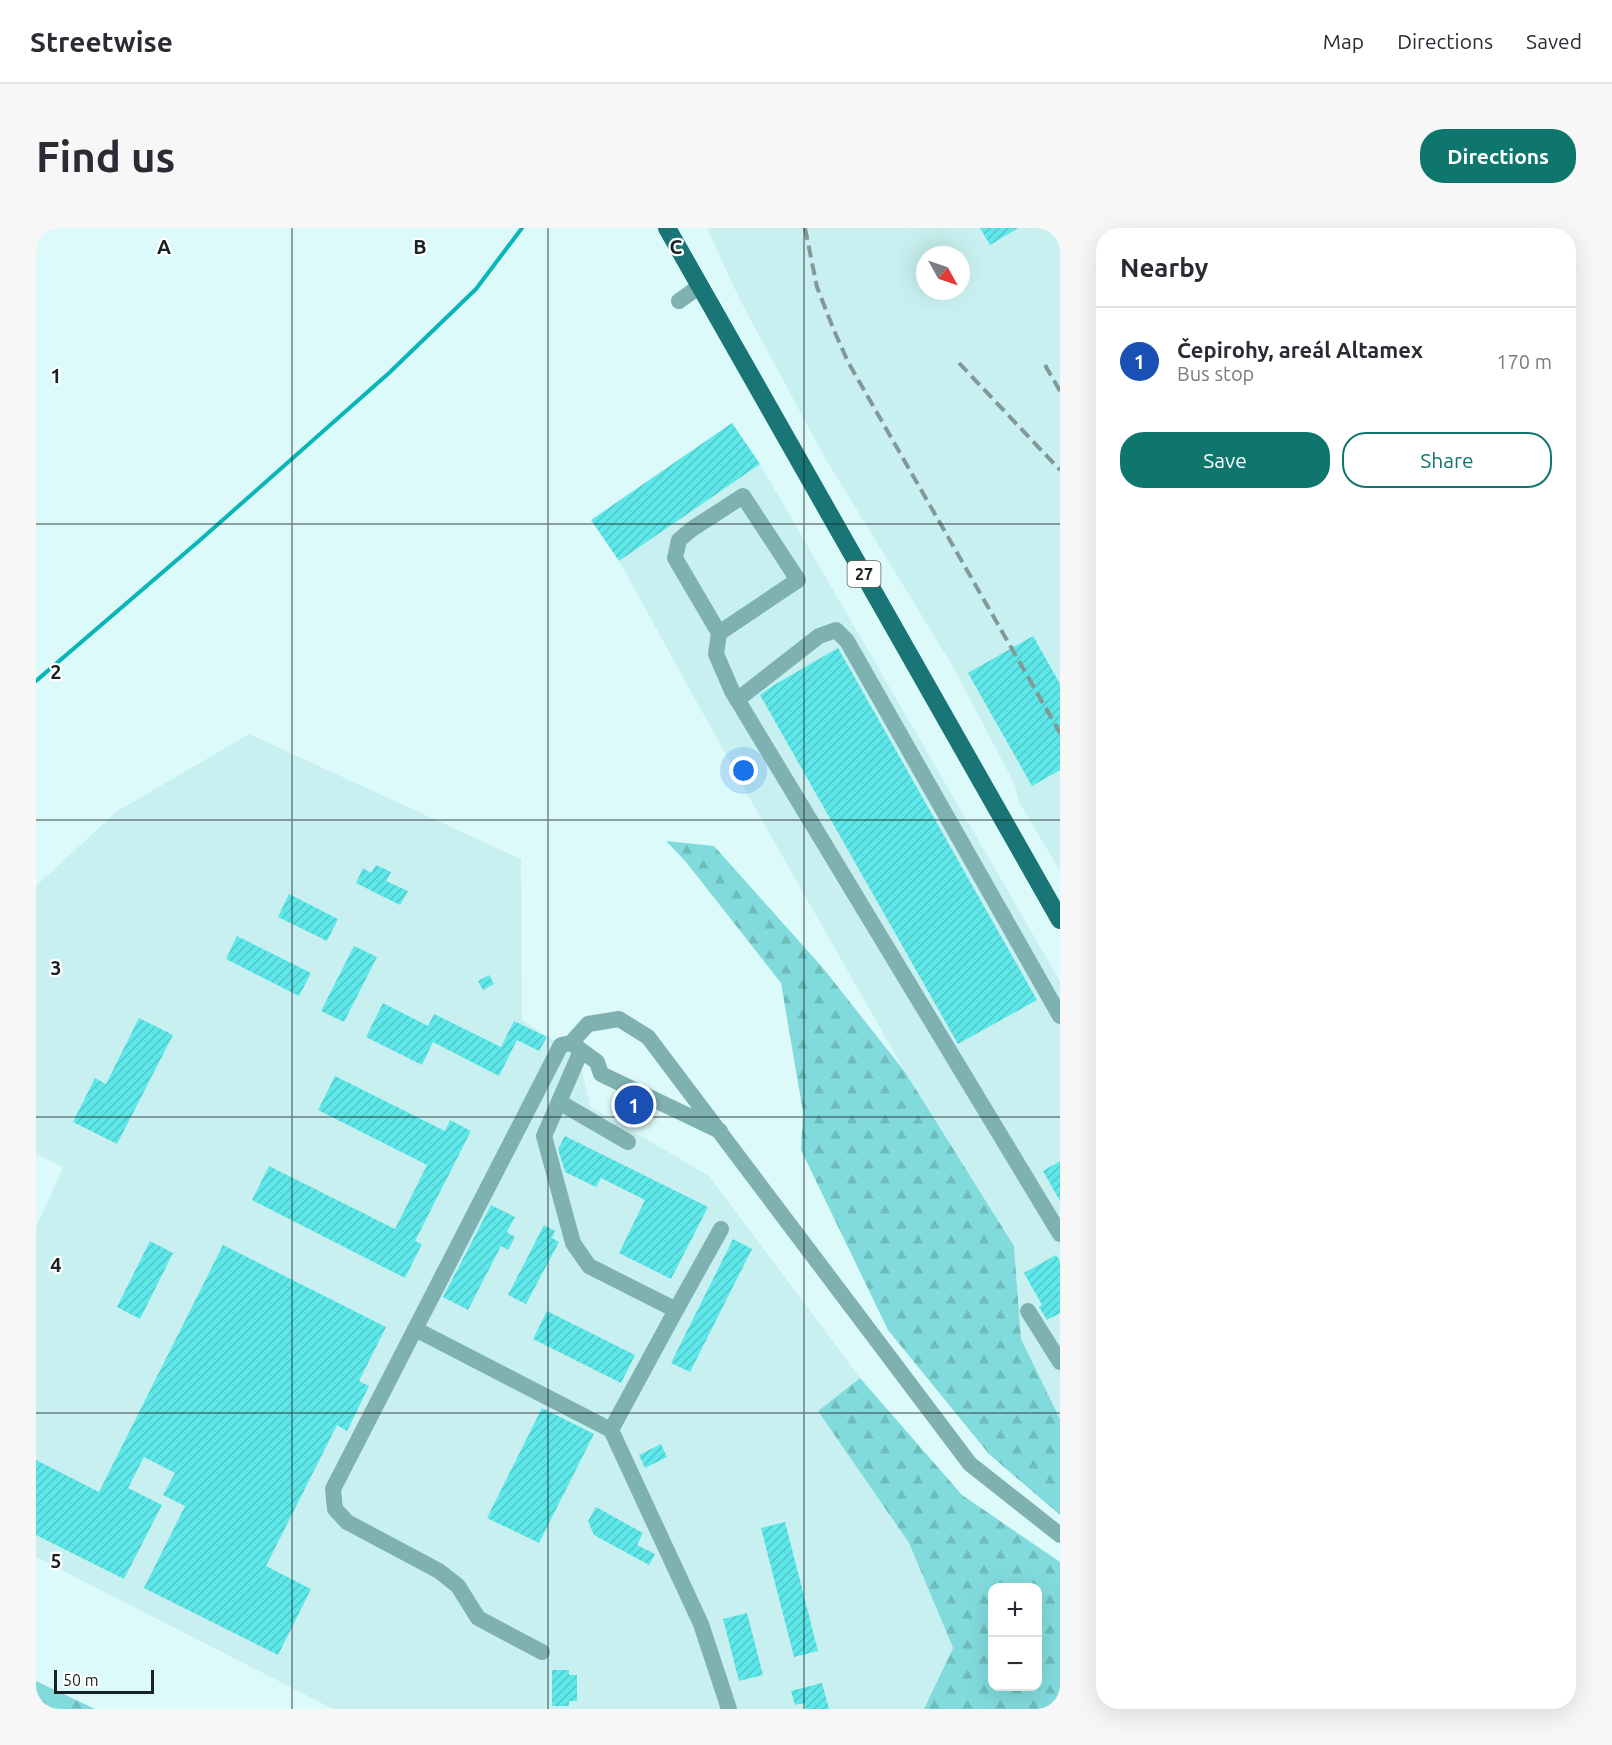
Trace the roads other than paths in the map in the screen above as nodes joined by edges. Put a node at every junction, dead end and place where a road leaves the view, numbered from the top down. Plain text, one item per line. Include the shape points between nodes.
1 (667, 228) edge
2 (700, 286) junction
3 (679, 301) dead end
4 (719, 633) junction
5 (737, 700) junction
6 (1060, 920) edge
7 (1060, 1016) edge
8 (576, 1047) junction
9 (559, 1102) junction
10 (720, 1131) junction
11 (628, 1142) dead end
12 (721, 1229) dead end
13 (1060, 1234) edge
14 (676, 1310) junction
15 (1028, 1311) dead end
16 (416, 1329) junction
17 (1060, 1362) edge
18 (610, 1430) junction
19 (1060, 1535) edge
20 (542, 1652) dead end
21 (729, 1709) edge

1 - 2 main road, 27
2 - 3 lane
2 - 6 main road, 27
4 - 4 lane via 675,558 679,540 743,496 798,580
4 - 5 lane via 716,654
5 - 7 lane via 819,636 836,630 848,641
5 - 13 lane
8 - 9 lane
8 - 10 lane via 597,1062 601,1074
8 - 10 lane via 588,1024 619,1019 648,1037
8 - 16 lane via 561,1046
9 - 11 lane
9 - 14 lane via 544,1136 573,1243 589,1266
10 - 19 lane via 970,1464
12 - 14 lane
14 - 18 lane
15 - 17 lane
16 - 18 lane
16 - 20 lane via 333,1490 335,1509 347,1522 439,1571 458,1586 478,1618
18 - 21 lane via 701,1624

